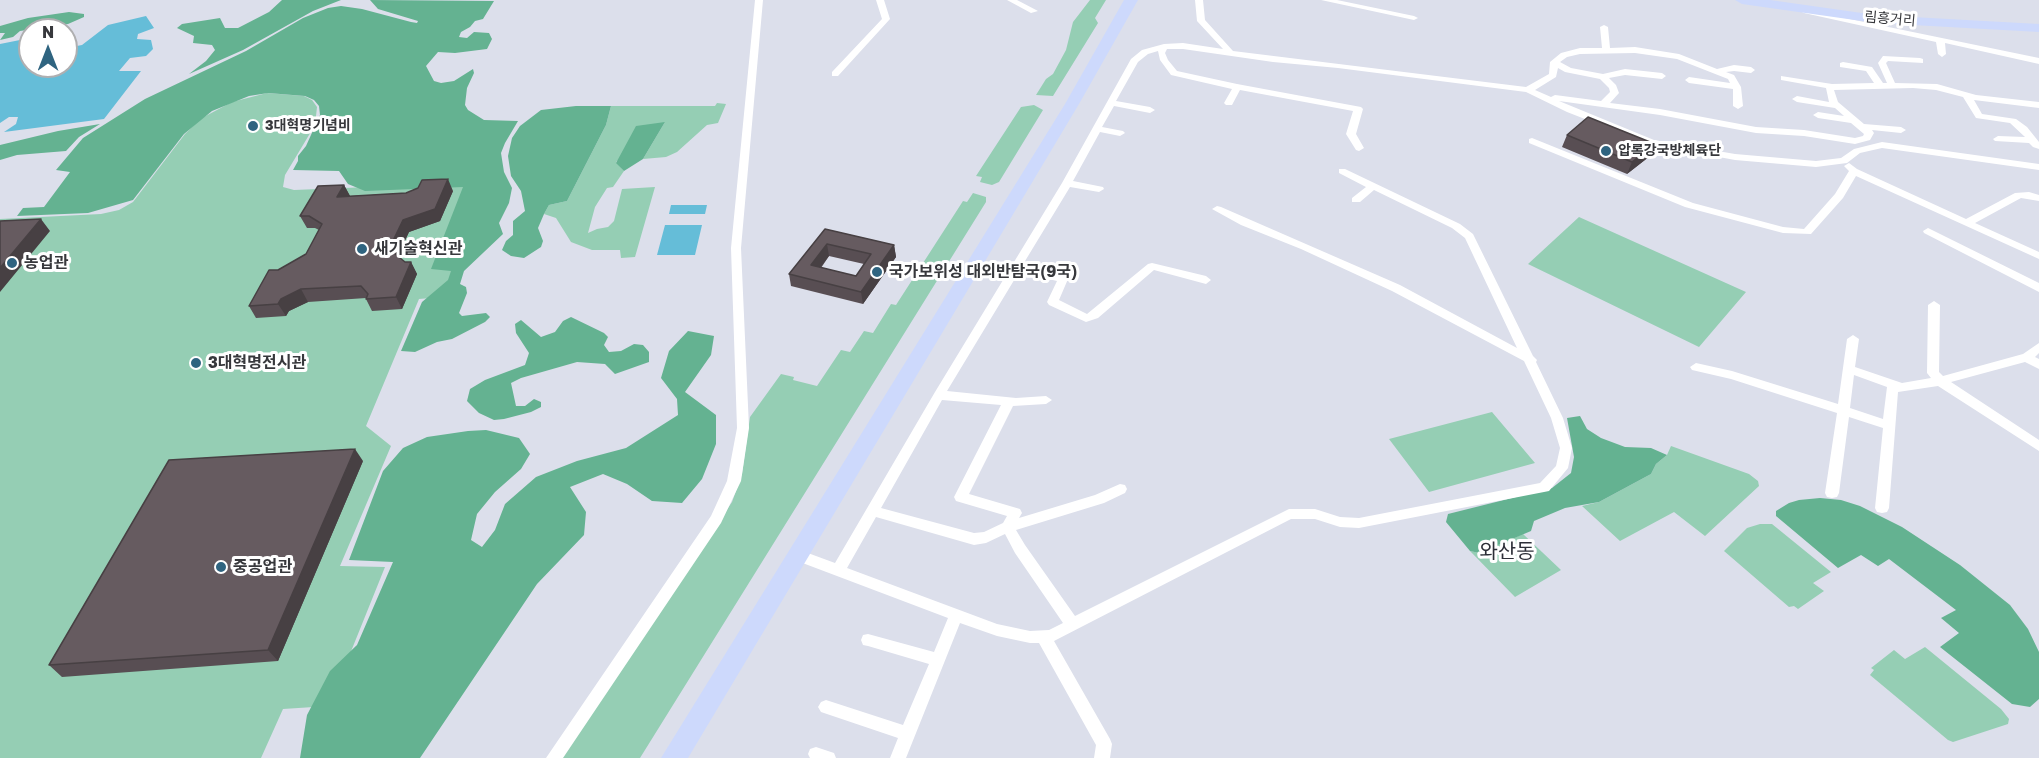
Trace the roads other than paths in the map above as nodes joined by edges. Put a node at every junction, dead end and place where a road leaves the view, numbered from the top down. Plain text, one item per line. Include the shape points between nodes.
1 (759, 0) edge
2 (880, 0) edge
3 (1011, 0) edge
4 (1131, 0) edge
5 (1198, 0) edge
6 (1325, 0) edge
7 (1742, 0) edge
8 (1763, 0) edge
9 (1785, 7) junction
10 (1034, 11) dead end
11 (1414, 18) dead end
12 (2039, 23) edge
13 (1604, 27) dead end
14 (2039, 28) edge
15 (1940, 41) junction
16 (1164, 47) junction
17 (1606, 50) junction
18 (1230, 52) junction
19 (1942, 54) dead end
20 (1920, 61) dead end
21 (2039, 61) edge
22 (1554, 62) junction
23 (1843, 65) dead end
24 (1751, 70) dead end
25 (1719, 72) junction
26 (835, 74) dead end
27 (1662, 76) dead end
28 (1603, 77) junction
29 (1784, 78) dead end
30 (1689, 80) dead end
31 (1880, 85) junction
32 (1892, 85) junction
33 (1237, 87) junction
34 (1737, 87) junction
35 (1832, 87) junction
36 (1528, 90) junction
37 (1966, 95) junction
38 (1542, 97) junction
39 (1797, 99) dead end
40 (1110, 103) junction
41 (1229, 103) dead end
42 (1604, 103) junction
43 (2039, 105) edge
44 (1738, 106) dead end
45 (1837, 106) junction
46 (1150, 110) dead end
47 (1818, 115) dead end
48 (1855, 121) junction
49 (1864, 127) junction
50 (1097, 129) junction
51 (1901, 130) dead end
52 (1120, 133) dead end
53 (1998, 139) dead end
54 (1532, 141) dead end
55 (2035, 143) edge
56 (1359, 148) dead end
57 (1844, 161) junction
58 (2039, 167) edge
59 (1342, 171) dead end
60 (1854, 171) junction
61 (1067, 183) junction
62 (1373, 186) junction
63 (1099, 189) dead end
64 (2039, 198) edge
65 (1356, 200) dead end
66 (1217, 208) dead end
67 (1968, 222) junction
68 (1928, 231) dead end
69 (2039, 256) edge
70 (1017, 268) junction
71 (1206, 280) dead end
72 (2039, 288) edge
73 (1934, 305) dead end
74 (1853, 339) dead end
75 (2039, 347) edge
76 (2027, 357) junction
77 (1531, 360) junction
78 (2039, 365) edge
79 (1696, 367) dead end
80 (1849, 369) junction
81 (1940, 381) junction
82 (1902, 387) junction
83 (939, 395) junction
84 (1046, 400) dead end
85 (1009, 401) junction
86 (1844, 411) junction
87 (1889, 425) junction
88 (2039, 446) edge
89 (1120, 489) dead end
90 (1832, 493) dead end
91 (1882, 508) dead end
92 (873, 511) junction
93 (1008, 527) junction
94 (797, 555) junction
95 (838, 571) junction
96 (956, 615) junction
97 (1073, 625) junction
98 (1043, 636) junction
99 (868, 640) dead end
100 (938, 660) junction
101 (826, 707) dead end
102 (908, 734) junction
103 (554, 758) edge
104 (674, 758) edge
105 (898, 758) edge
106 (1102, 758) edge

1 - 103 street via 736,248 742,428 734,481 716,519
2 - 26 street via 886,19
3 - 10 street
4 - 94 main road via 1066,114
5 - 18 street via 1201,21
6 - 11 street
7 - 9 main road, 림흥거리
8 - 12 main road, 림흥거리 via 1916,17
9 - 14 main road, 림흥거리 via 1887,20
9 - 15 street
13 - 17 street
15 - 19 street
15 - 21 street
16 - 18 street
16 - 33 street via 1161,53 1174,73
16 - 40 street via 1140,55
17 - 22 street via 1580,51
17 - 25 street via 1656,52
18 - 36 street
20 - 32 street via 1886,58 1882,63
22 - 28 street via 1568,70
22 - 36 street via 1553,75
23 - 31 street via 1869,69
24 - 25 street via 1734,68
25 - 34 street via 1731,77
27 - 28 street via 1625,72
28 - 42 street via 1616,93
29 - 35 street
30 - 34 street
31 - 32 street
31 - 35 street
32 - 37 street via 1937,87
33 - 41 street
33 - 56 street via 1358,109 1351,134
34 - 44 street
35 - 45 street via 1829,90
36 - 38 street
37 - 43 street
37 - 55 street via 1980,116 2013,122
38 - 42 street
38 - 57 street via 1652,142 1689,150 1787,163
39 - 45 street
40 - 46 street
40 - 50 street
42 - 49 street via 1756,130 1856,141 1867,138 1869,133
45 - 48 street
47 - 48 street
48 - 49 street
49 - 51 street
50 - 52 street
50 - 61 street
53 - 55 street
54 - 60 street via 1689,205 1783,230 1807,232 1839,196
57 - 58 street via 1857,151 1882,145 1970,154
57 - 60 street
59 - 62 street
60 - 67 street
61 - 63 street
61 - 70 street
62 - 65 street
62 - 77 street via 1456,226 1468,236
64 - 67 street via 2019,195
66 - 77 street via 1396,288
67 - 69 street
68 - 72 street
70 - 71 street via 1063,279 1053,302 1086,318 1152,266
70 - 83 street
73 - 81 street via 1933,373
74 - 80 street
75 - 76 street
76 - 78 street
76 - 81 street
77 - 97 street via 1566,448 1562,468 1544,487 1359,523 1315,514 1289,514
79 - 86 street
80 - 82 street
80 - 86 street
81 - 82 street
81 - 88 street
82 - 87 street via 1892,389
83 - 85 street
83 - 92 street
84 - 85 street
85 - 93 street via 961,496 1015,513
86 - 87 street
86 - 90 street
87 - 91 street
89 - 93 street
92 - 93 street via 974,539
92 - 95 street
93 - 97 street
94 - 95 street
94 - 104 main road
95 - 96 street
96 - 98 street via 997,630
96 - 100 street
97 - 98 street
98 - 106 street via 1104,744
99 - 100 street
100 - 102 street
101 - 102 street
102 - 105 street

